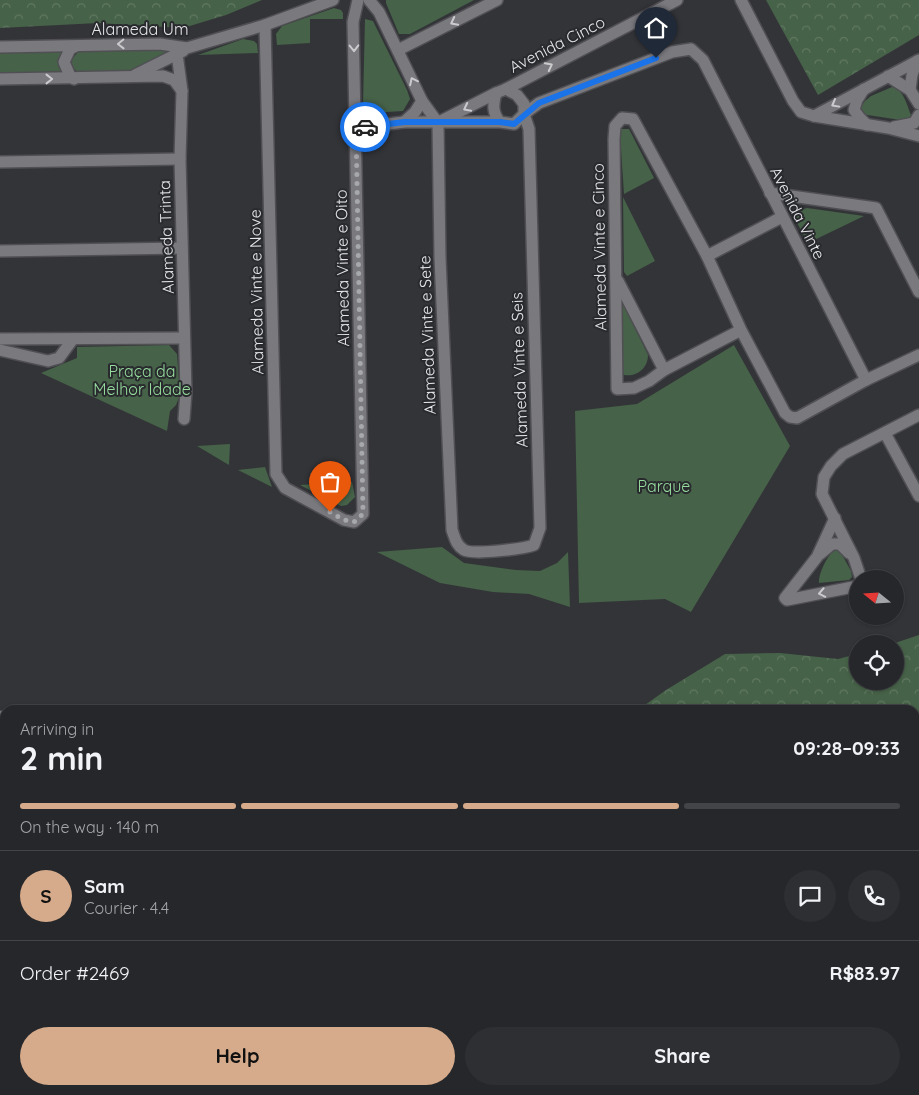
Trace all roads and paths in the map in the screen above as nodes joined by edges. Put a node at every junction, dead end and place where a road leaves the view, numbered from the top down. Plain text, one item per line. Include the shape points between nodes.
1 (333, 0) edge
2 (358, 0) edge
3 (369, 0) edge
4 (497, 0) edge
5 (677, 0) edge
6 (741, 0) edge
7 (379, 12) junction
8 (353, 22) junction
9 (264, 25) junction
10 (76, 46) junction
11 (0, 47) edge
12 (398, 50) junction
13 (182, 51) junction
14 (918, 60) edge
15 (132, 76) junction
16 (888, 76) junction
17 (74, 78) junction
18 (0, 79) edge
19 (865, 88) junction
20 (910, 90) junction
21 (182, 91) junction
22 (501, 91) junction
23 (422, 101) junction
24 (919, 104) edge
25 (524, 114) junction
26 (814, 116) junction
27 (919, 116) edge
28 (404, 122) junction
29 (500, 122) junction
30 (438, 123) junction
31 (867, 125) junction
32 (356, 128) junction
33 (888, 128) junction
34 (919, 136) edge
35 (180, 159) junction
36 (0, 162) edge
37 (770, 193) junction
38 (782, 217) junction
39 (182, 248) junction
40 (0, 251) edge
41 (707, 256) junction
42 (617, 277) junction
43 (919, 292) edge
44 (741, 330) junction
45 (184, 338) junction
46 (0, 339) edge
47 (73, 339) junction
48 (0, 350) edge
49 (919, 355) edge
50 (664, 370) junction
51 (866, 380) junction
52 (919, 415) edge
53 (184, 419) dead end
54 (885, 433) junction
55 (919, 496) edge
56 (835, 518) junction
57 (344, 520) joint
58 (458, 545) joint
59 (817, 557) junction
60 (854, 558) junction
61 (858, 570) edge
62 (849, 588) edge

1 - 9 street, Alameda Um
2 - 8 street, Alameda Vinte e Oito
3 - 7 street
4 -> 12 street
22 -> 5 street, Avenida Cinco
6 - 26 street via 793,101 801,112
7 - 8 street via 363,11
7 - 12 street
8 -> 32 street, Alameda Vinte e Oito
9 - 13 street, Alameda Um
9 - 57 street, Alameda Vinte e Nove via 276,474 285,488
10 - 11 street, Alameda Um
13 -> 10 street, Alameda Um via 160,44
10 - 17 street via 70,49 64,62
23 -> 12 street
13 - 15 street
13 - 21 street, Alameda Trinta
14 - 16 street
14 - 20 street
15 - 17 street
15 - 21 street via 163,76 174,80
16 - 19 street
16 - 20 street
18 -> 17 street
19 -> 26 street
19 - 31 street via 854,110
20 - 24 street
21 - 35 street, Alameda Trinta
22 - 25 street, Avenida Cinco via 518,95 524,104
22 - 29 street via 494,104 494,114
22 -> 30 street
23 - 28 street
23 - 30 street
25 - 29 street via 514,124
25 - 37 street, Avenida Vinte via 539,103 672,52 691,49 703,60
25 - 58 street, Alameda Vinte e Seis via 529,129 540,528 534,545 521,549 466,551
26 - 31 street
27 - 33 street via 914,123
28 - 30 street
28 - 32 street
29 - 30 street
30 - 58 street, Alameda Vinte e Sete via 440,258 452,530
31 - 33 street
32 - 57 street, Alameda Vinte e Oito via 363,514 354,522
33 - 34 street
35 - 36 street
35 - 39 street, Alameda Trinta
37 - 38 street, Avenida Vinte
37 - 43 street via 876,208
38 - 41 street
38 - 51 street, Avenida Vinte
39 - 40 street
39 - 45 street, Alameda Trinta
41 - 42 street, Alameda Vinte e Cinco via 633,118 622,118 615,126 614,139
41 - 44 street
42 - 50 street
42 - 50 street, Alameda Vinte e Cinco via 617,389 634,388
44 - 50 street
44 - 51 street via 790,417 797,418
45 - 47 street
45 - 53 street, Alameda Trinta
46 - 47 street
47 - 48 street via 59,358 48,361
49 - 51 street
52 - 54 street
54 - 55 street
54 - 56 street via 843,454 824,477 822,494
56 - 59 street
56 - 60 street
59 - 60 street via 826,547 840,544
62 -> 59 street via 786,599
60 - 61 street

